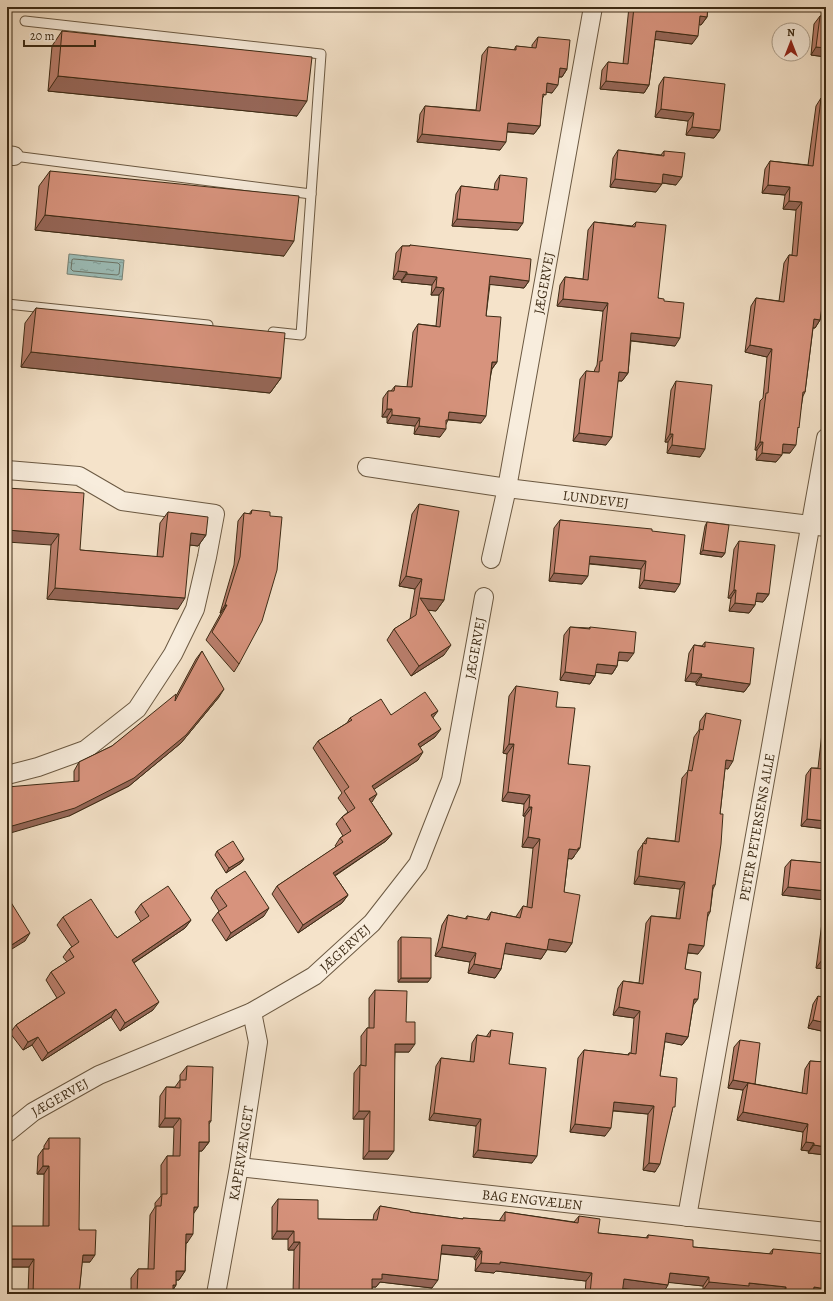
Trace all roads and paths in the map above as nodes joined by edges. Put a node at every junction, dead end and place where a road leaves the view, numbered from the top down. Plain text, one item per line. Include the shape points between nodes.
1 (593, 7) edge
2 (24, 21) dead end
3 (10, 156) edge
4 (311, 194) junction
5 (7, 304) edge
6 (213, 326) edge
7 (261, 331) edge
8 (826, 438) edge
9 (367, 467) dead end
10 (7, 470) edge
11 (507, 488) junction
12 (818, 526) edge
13 (491, 559) dead end
14 (484, 597) dead end
15 (7, 775) edge
16 (252, 1012) junction
17 (7, 1133) edge
18 (239, 1167) junction
19 (687, 1217) junction
20 (826, 1232) edge
21 (216, 1294) edge

1 - 11 street, JÆGERVEJ
2 - 4 lane via 322,54
3 - 4 lane
4 - 7 lane via 301,335
5 - 6 lane
8 - 12 street, PETER PETERSENS ALLE
9 - 11 street, LUNDEVEJ
10 - 15 street via 79,476 122,501 215,514 195,609 173,654 137,709 84,750
11 - 12 street, LUNDEVEJ
11 - 13 street, JÆGERVEJ
12 - 19 street, PETER PETERSENS ALLE
14 - 16 street, JÆGERVEJ via 451,780 418,864 372,923 314,976
16 - 17 street, JÆGERVEJ via 99,1075 33,1112
16 - 18 street, KAPERVÆNGET via 258,1042
18 - 19 street, BAG ENGVÆLEN
18 - 21 street, KAPERVÆNGET
19 - 20 street, BAG ENGVÆLEN

